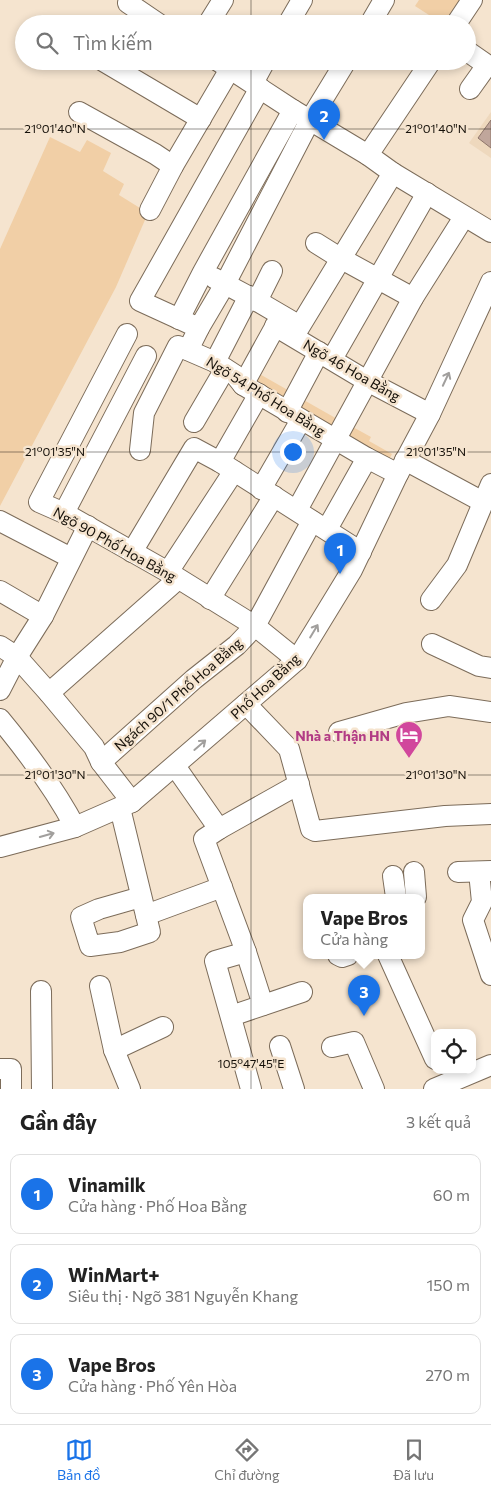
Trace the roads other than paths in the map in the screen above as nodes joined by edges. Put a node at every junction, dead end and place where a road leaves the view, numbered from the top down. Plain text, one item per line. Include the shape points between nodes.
1 (223, 0) edge
2 (302, 0) edge
3 (384, 0) edge
4 (472, 0) edge
5 (129, 2) edge
6 (147, 15) edge
7 (214, 15) edge
8 (293, 15) edge
9 (375, 15) edge
10 (462, 15) edge
11 (476, 56) edge
12 (489, 62) edge
13 (118, 70) edge
14 (222, 70) edge
15 (232, 70) edge
16 (262, 70) edge
17 (339, 70) edge
18 (425, 70) edge
19 (256, 85) junction
20 (470, 89) dead end
21 (79, 112) dead end
22 (302, 115) junction
23 (201, 119) junction
24 (368, 155) junction
25 (173, 166) junction
26 (393, 173) junction
27 (427, 193) junction
28 (150, 210) dead end
29 (464, 217) junction
30 (491, 232) edge
31 (316, 243) dead end
32 (340, 258) junction
33 (272, 271) dead end
34 (203, 272) junction
35 (377, 278) junction
36 (491, 282) edge
37 (225, 284) junction
38 (253, 298) junction
39 (413, 298) junction
40 (179, 319) junction
41 (278, 321) junction
42 (200, 328) junction
43 (297, 331) junction
44 (126, 334) dead end
45 (188, 350) junction
46 (326, 355) junction
47 (146, 356) dead end
48 (220, 366) junction
49 (367, 381) junction
50 (251, 390) junction
51 (430, 414) junction
52 (294, 416) junction
53 (194, 422) dead end
54 (335, 438) junction
55 (140, 450) dead end
56 (367, 458) junction
57 (227, 466) junction
58 (402, 467) junction
59 (267, 492) junction
60 (488, 495) edge
61 (64, 513) junction
62 (312, 520) junction
63 (0, 521) edge
64 (88, 526) junction
65 (132, 552) junction
66 (361, 552) junction
67 (71, 558) junction
68 (173, 576) junction
69 (0, 591) edge
70 (210, 598) junction
71 (431, 600) dead end
72 (43, 616) junction
73 (255, 626) junction
74 (432, 644) dead end
75 (0, 646) edge
76 (17, 657) junction
77 (297, 660) junction
78 (491, 668) edge
79 (0, 690) edge
80 (49, 692) junction
81 (246, 704) junction
82 (491, 712) edge
83 (0, 719) edge
84 (339, 732) dead end
85 (100, 762) junction
86 (175, 766) junction
87 (299, 784) junction
88 (126, 805) junction
89 (491, 814) edge
90 (75, 828) junction
91 (219, 829) junction
92 (2, 841) edge
93 (458, 872) dead end
94 (485, 872) edge
95 (393, 876) dead end
96 (222, 886) junction
97 (410, 890) edge
98 (246, 952) junction
99 (390, 959) edge
100 (491, 975) edge
101 (100, 986) dead end
102 (41, 991) dead end
103 (302, 992) dead end
104 (263, 1005) junction
105 (231, 1016) junction
106 (163, 1027) dead end
107 (280, 1046) dead end
108 (332, 1047) dead end
109 (114, 1050) junction
110 (431, 1050) edge
111 (491, 1065) edge
112 (0, 1069) edge
113 (442, 1083) edge
114 (11, 1089) edge
115 (42, 1089) edge
116 (130, 1089) edge
117 (251, 1089) edge
118 (294, 1089) edge
119 (374, 1089) edge

1 - 7 street
2 - 8 street
3 - 9 street
4 - 10 street
5 - 6 street
11 - 12 street
12 - 20 street
13 - 23 street
14 - 23 street
15 - 19 street
16 - 19 street
17 - 22 street
18 - 24 street
19 - 22 street
19 - 40 street via 140,302
21 - 25 street
22 - 24 street
22 - 34 street
22 - 37 street
23 - 25 street
24 - 26 street
25 - 28 street
26 - 27 street
26 - 32 street
27 - 29 street
27 - 35 street
29 - 30 street
29 - 39 street
31 - 32 street
32 - 35 street
32 - 43 street
33 - 38 street
34 - 37 street, Ngõ 46 Hoa Bằng
34 - 40 street
35 - 39 street
35 - 46 street
51 -> 36 street, Phố Hoa Bằng
37 - 38 street, Ngõ 46 Hoa Bằng
37 - 42 street
38 - 41 street, Ngõ 46 Hoa Bằng
38 - 48 street
39 - 49 street
40 - 42 street
41 - 43 street, Ngõ 46 Hoa Bằng
41 - 50 street
42 - 45 street
43 - 46 street, Ngõ 46 Hoa Bằng
44 - 61 street, Ngõ 90 Phố Hoa Bằng via 39,502
45 - 48 street, Ngõ 54 Phố Hoa Bằng
45 - 55 street via 178,346 144,413
46 - 49 street, Ngõ 46 Hoa Bằng
46 - 52 street
47 - 61 street
48 - 50 street, Ngõ 54 Phố Hoa Bằng
48 - 53 street
49 - 51 street, Ngõ 46 Hoa Bằng
49 - 54 street
50 - 52 street, Ngõ 54 Phố Hoa Bằng
50 - 57 street
51 - 58 street, Phố Hoa Bằng
52 - 54 street, Ngõ 54 Phố Hoa Bằng
52 - 59 street
54 - 56 street, Ngõ 54 Phố Hoa Bằng
54 - 62 street
56 - 58 street, Ngõ 54 Phố Hoa Bằng
56 - 62 street
57 - 59 street
57 - 65 street via 194,448
57 - 68 street
58 - 60 street, Ngõ 54 Phố Hoa Bằng
58 - 66 street, Phố Hoa Bằng
59 - 62 street
59 - 70 street
60 - 71 street via 457,565
61 - 64 street, Ngõ 90 Phố Hoa Bằng
62 - 66 street
62 - 73 street, Ngách 90/1 Phố Hoa Bằng
63 - 67 street
64 - 65 street, Ngõ 90 Phố Hoa Bằng
64 - 67 street
65 - 68 street, Ngõ 90 Phố Hoa Bằng
77 -> 66 street, Phố Hoa Bằng
67 - 72 street
68 - 70 street, Ngõ 90 Phố Hoa Bằng
68 - 80 street
69 - 72 street
70 - 73 street, Ngõ 90 Phố Hoa Bằng
72 - 76 street
73 - 77 street, Ngõ 90 Phố Hoa Bằng
73 - 85 street, Ngách 90/1 Phố Hoa Bằng
74 - 78 street via 479,666
75 - 76 street
76 - 79 street
76 - 80 street
77 - 81 street, Phố Hoa Bằng
80 - 85 street via 94,747
86 -> 81 street, Phố Hoa Bằng
81 - 87 street via 289,749
82 - 84 street via 449,706 406,712
83 - 90 street via 63,804
85 - 88 street
86 - 88 street, Phố Hoa Bằng
86 - 91 street
87 - 89 street via 309,825 316,831
87 - 91 street
88 - 90 street, Phố Hoa Bằng
88 - 96 street via 144,906
92 -> 90 street, Phố Hoa Bằng
91 - 96 street via 204,839
93 - 94 street
94 - 100 street via 482,902 472,920
95 - 97 street
96 - 98 street
98 - 104 street
98 - 105 street via 215,962
99 - 110 street
101 - 109 street
102 - 115 street
103 - 104 street
104 - 105 street
105 - 117 street
106 - 109 street
107 - 118 street
108 - 119 street via 354,1042
109 - 116 street
111 - 113 street
112 - 114 street via 10,1069

